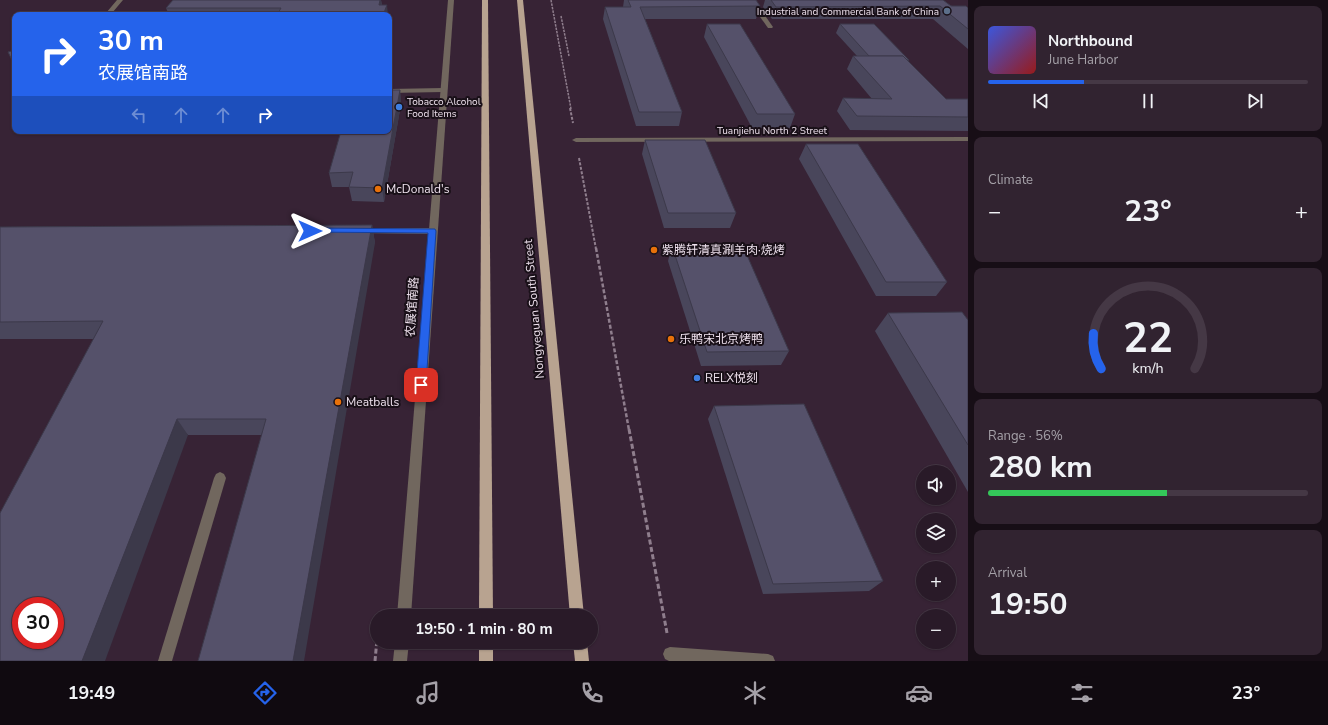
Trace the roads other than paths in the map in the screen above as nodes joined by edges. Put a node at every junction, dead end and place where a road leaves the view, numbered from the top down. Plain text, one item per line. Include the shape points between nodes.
1 (120, 0) edge
2 (451, 0) edge
3 (485, 0) edge
4 (520, 0) edge
5 (751, 0) edge
6 (110, 12) edge
7 (770, 26) dead end
8 (443, 90) junction
9 (392, 91) edge
10 (968, 139) edge
11 (576, 140) road end
12 (347, 231) edge
13 (432, 231) junction
14 (220, 478) dead end
15 (405, 609) edge
16 (486, 609) edge
17 (576, 609) edge
18 (401, 649) edge
19 (486, 649) edge
20 (581, 649) edge
21 (669, 657) edge
22 (165, 661) edge
23 (400, 661) edge
24 (486, 661) edge
25 (582, 661) edge
26 (768, 661) edge

1 - 6 street
2 - 8 street, 农展馆南路
3 - 16 main road
4 - 17 main road, Nongyeguan South Street
5 - 7 street
8 - 9 street
8 - 13 street, 农展馆南路
10 - 11 street, Tuanjiehu North 2 Street
12 - 13 street
13 - 15 street, 农展馆南路
14 - 22 street
18 - 23 street
19 - 24 main road
20 - 25 main road
21 - 26 street

